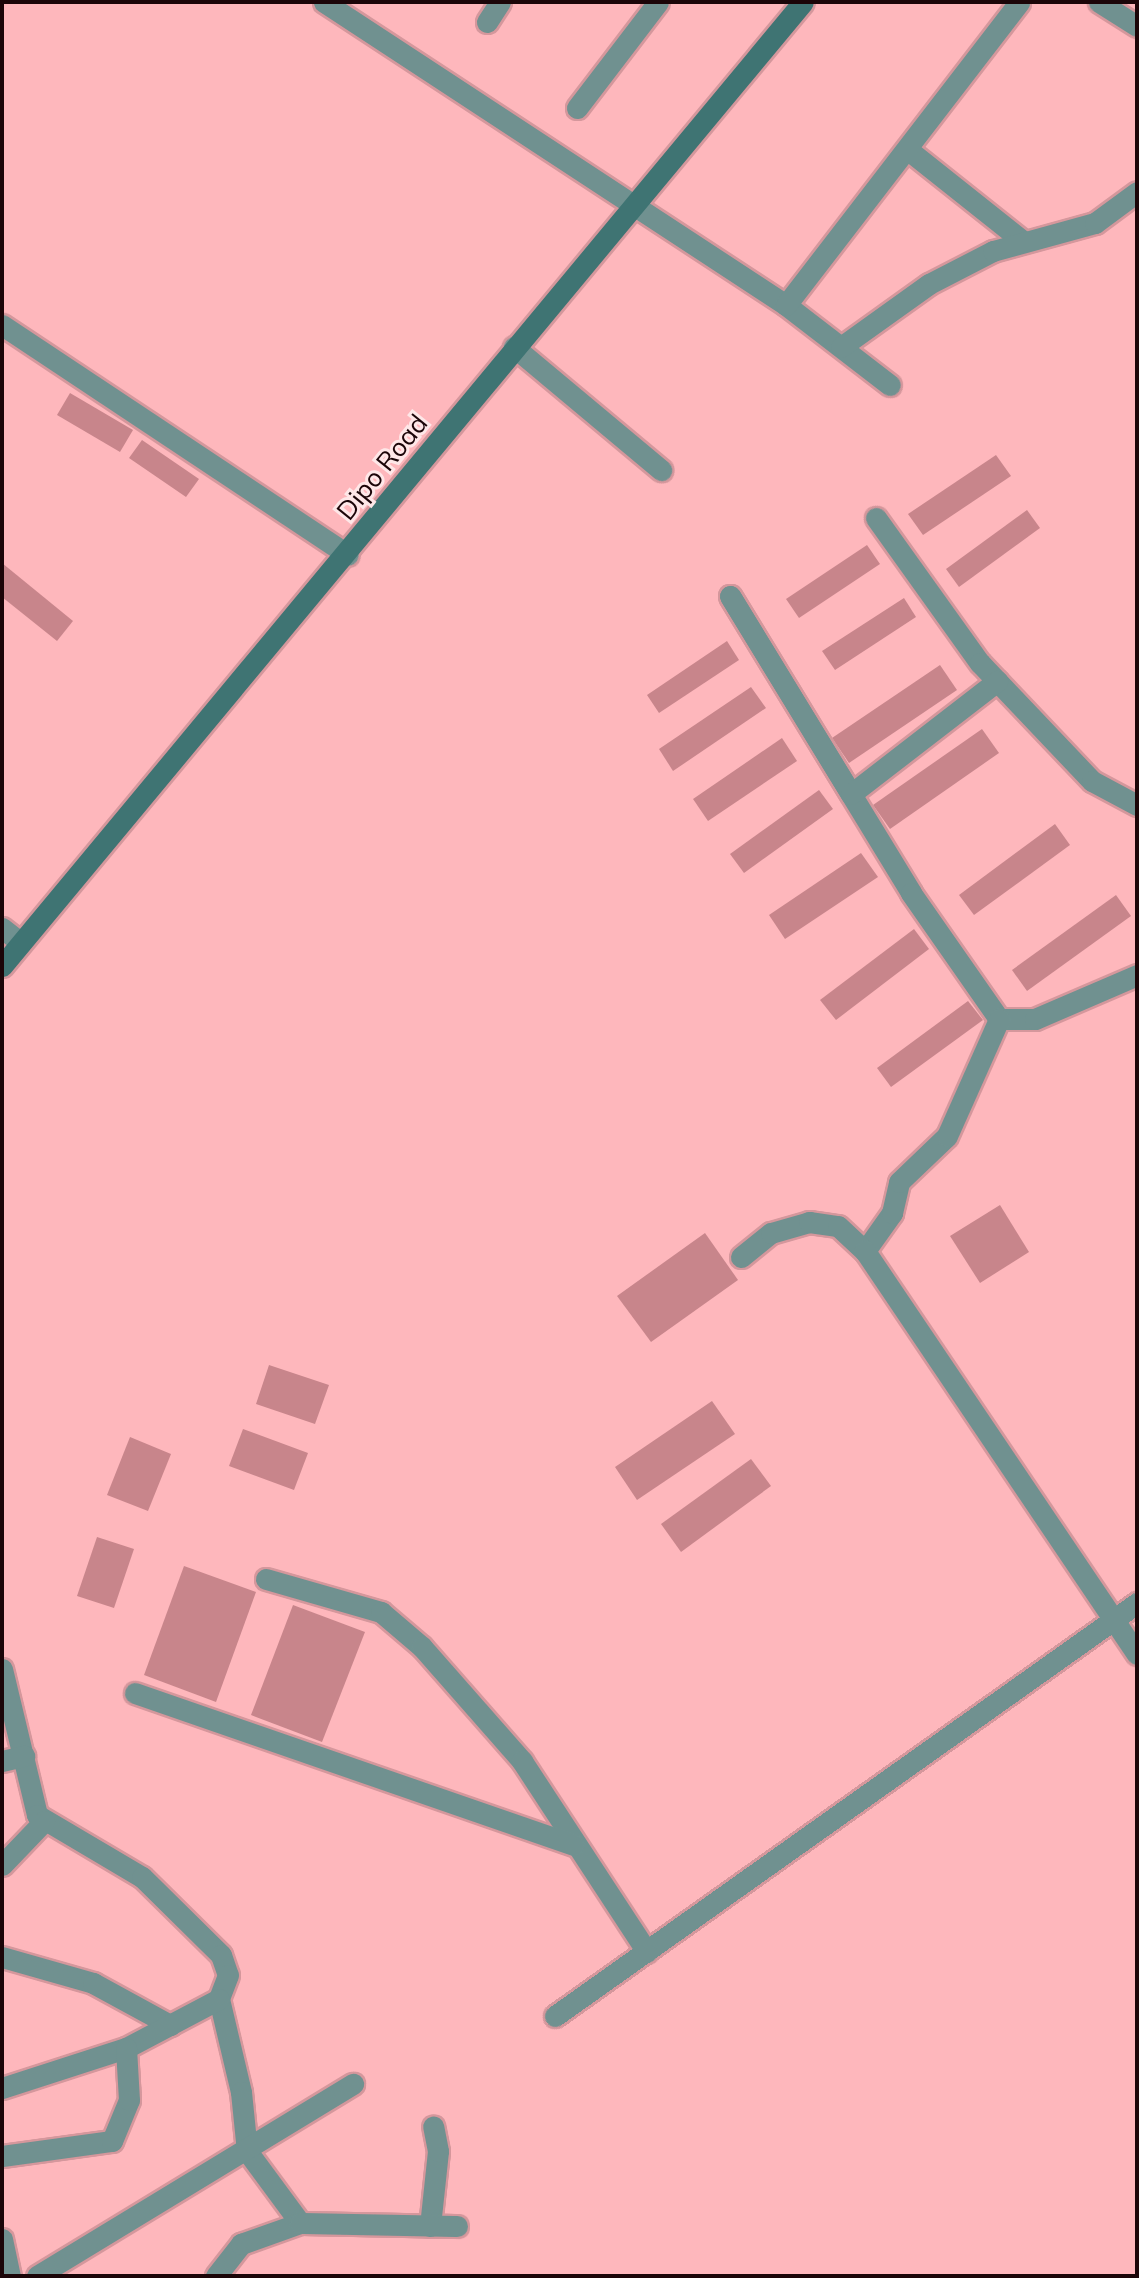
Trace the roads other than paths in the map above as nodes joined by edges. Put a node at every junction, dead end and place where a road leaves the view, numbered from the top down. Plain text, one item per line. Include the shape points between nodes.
1 (324, 2) edge
2 (500, 2) edge
3 (658, 2) edge
4 (803, 2) edge
5 (1019, 2) edge
6 (1099, 2) edge
7 (487, 22) dead end
8 (1137, 26) edge
9 (577, 108) dead end
10 (908, 149) junction
11 (1137, 192) edge
12 (632, 205) junction
13 (1024, 242) junction
14 (786, 305) junction
15 (2, 325) edge
16 (514, 347) junction
17 (841, 347) junction
18 (891, 384) dead end
19 (661, 470) dead end
20 (876, 517) dead end
21 (348, 555) junction
22 (998, 681) junction
23 (847, 788) junction
24 (1137, 804) edge
25 (2, 928) edge
26 (21, 943) junction
27 (2, 965) edge
28 (1137, 975) edge
29 (999, 1019) junction
30 (865, 1251) junction
31 (741, 1257) dead end
32 (266, 1579) dead end
33 (1137, 1603) edge
34 (1112, 1620) junction
35 (1137, 1654) edge
36 (2, 1669) edge
37 (135, 1693) dead end
38 (24, 1756) junction
39 (2, 1761) edge
40 (44, 1821) junction
41 (573, 1846) junction
42 (2, 1865) edge
43 (646, 1952) junction
44 (2, 1957) edge
45 (219, 1999) junction
46 (555, 2016) dead end
47 (170, 2025) junction
48 (126, 2048) junction
49 (353, 2084) dead end
50 (2, 2088) edge
51 (433, 2126) dead end
52 (247, 2151) junction
53 (2, 2156) edge
54 (300, 2223) junction
55 (430, 2226) junction
56 (457, 2226) dead end
57 (2, 2239) edge
58 (10, 2276) edge
59 (37, 2276) edge
60 (216, 2276) edge

1 - 12 street
2 - 7 street
3 - 9 street
4 - 12 main road, Dipo Road
5 - 10 street
6 - 8 street
10 - 13 street
10 - 14 street
11 - 13 street via 1095,223
12 - 14 street
12 - 16 main road, Dipo Road
13 - 17 street via 929,284
14 - 17 street
15 - 21 street
16 - 19 street
16 - 21 main road, Dipo Road
17 - 18 street
20 - 22 street
21 - 26 main road, Dipo Road via 238,675
22 - 23 street
22 - 24 street via 1092,781
23 - 23 street via 766,652 730,596 737,607
23 - 29 street
25 - 26 street
26 - 27 main road, Dipo Road
28 - 29 street via 1035,1019
29 - 30 street via 947,1136 900,1182 892,1213
30 - 31 street via 838,1226 809,1222 771,1233
30 - 34 street
32 - 41 street via 381,1612 422,1647 522,1761
33 - 34 street
34 - 35 street
34 - 43 street
36 - 38 street
37 - 41 street
38 - 39 street
38 - 40 street via 31,1799
40 - 42 street
40 - 45 street via 88,1840 187,1916 225,1963 228,1975
41 - 43 street
43 - 46 street
44 - 47 street via 93,1983
45 - 47 street
45 - 52 street via 242,2092
47 - 48 street
48 - 50 street
48 - 53 street via 129,2100 112,2141
49 - 52 street
51 - 55 street via 438,2168
52 - 54 street
52 - 59 street
54 - 55 street
54 - 60 street via 240,2244
55 - 56 street
57 - 58 street

